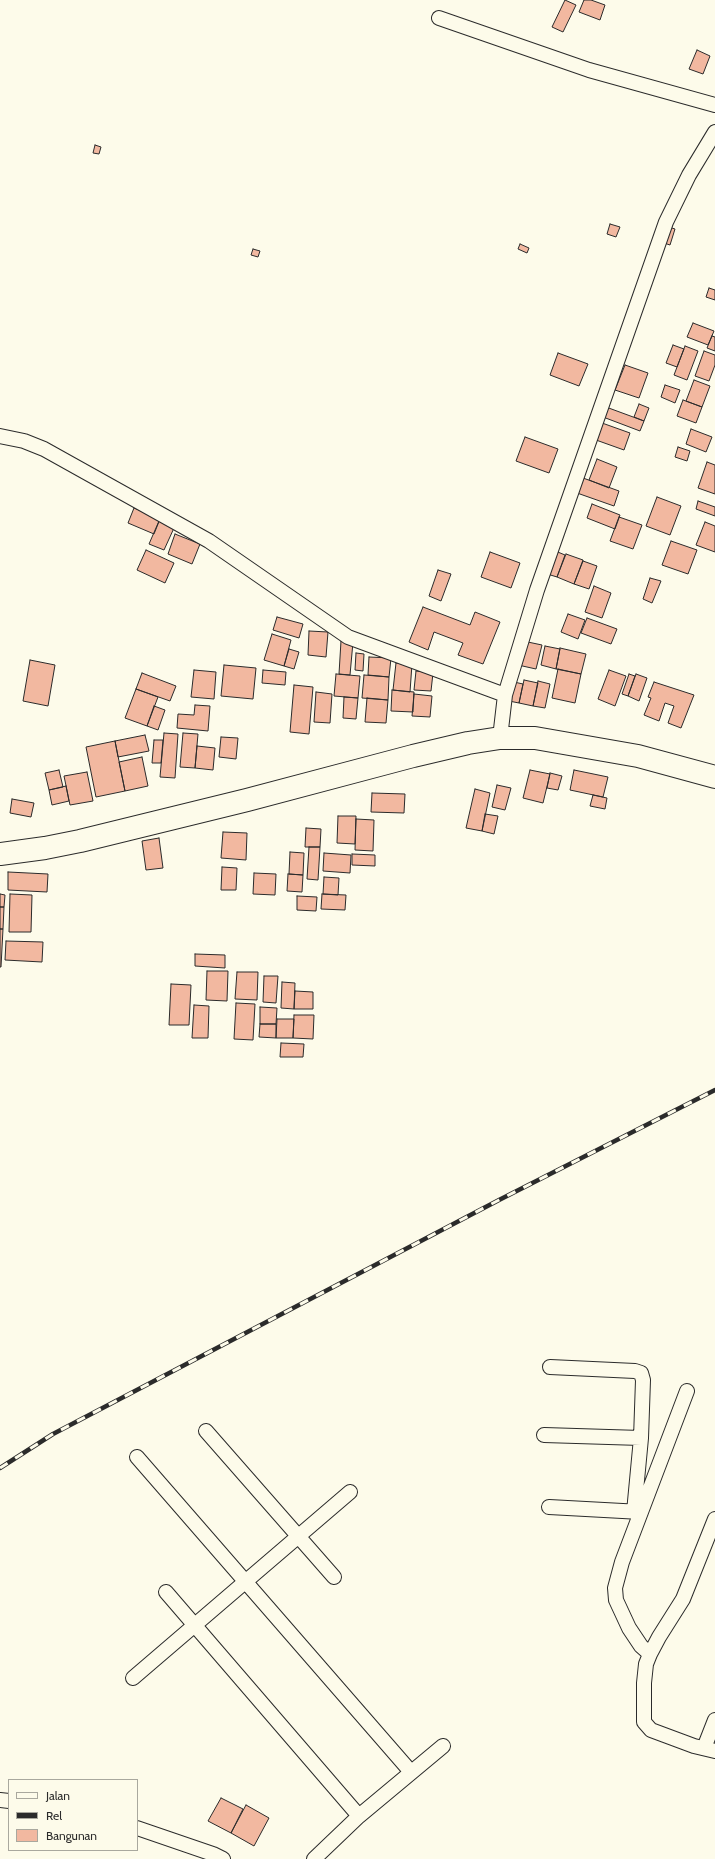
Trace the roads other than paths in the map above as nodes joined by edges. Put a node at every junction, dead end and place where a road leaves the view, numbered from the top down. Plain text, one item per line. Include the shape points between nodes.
1 (438, 18) dead end
2 (715, 105) edge
3 (715, 132) edge
4 (0, 436) edge
5 (505, 696) junction
6 (500, 738) junction
7 (715, 777) edge
8 (0, 854) edge
9 (550, 1367) dead end
10 (687, 1392) dead end
11 (206, 1431) dead end
12 (544, 1435) dead end
13 (641, 1438) junction
14 (137, 1457) dead end
15 (350, 1492) dead end
16 (549, 1507) dead end
17 (637, 1512) junction
18 (715, 1520) edge
19 (299, 1535) junction
20 (334, 1577) dead end
21 (246, 1580) junction
22 (166, 1592) dead end
23 (195, 1624) junction
24 (650, 1654) junction
25 (132, 1678) dead end
26 (715, 1720) edge
27 (443, 1746) dead end
28 (710, 1749) edge
29 (411, 1772) junction
30 (359, 1816) junction
31 (138, 1828) edge
32 (223, 1859) edge
33 (314, 1859) edge

1 - 2 street via 589,70
3 - 5 street via 689,175 666,222 537,590
4 - 5 street via 24,441 44,449 209,541 348,637
5 - 6 street
6 - 7 main road via 535,738 638,756
6 - 8 main road via 447,748 80,841
9 - 13 street via 641,1373
10 - 17 street
11 - 19 street
12 - 13 street
13 - 17 street
14 - 21 street
15 - 19 street
16 - 17 street
17 - 24 street via 622,1562 616,1600 629,1628
18 - 24 street via 683,1599
19 - 20 street
19 - 21 street
21 - 23 street
21 - 29 street
22 - 23 street
23 - 25 street
23 - 30 street
24 - 28 street via 644,1683 644,1722 651,1730 661,1735
26 - 28 street
27 - 29 street
29 - 30 street
30 - 33 street
31 - 32 street

